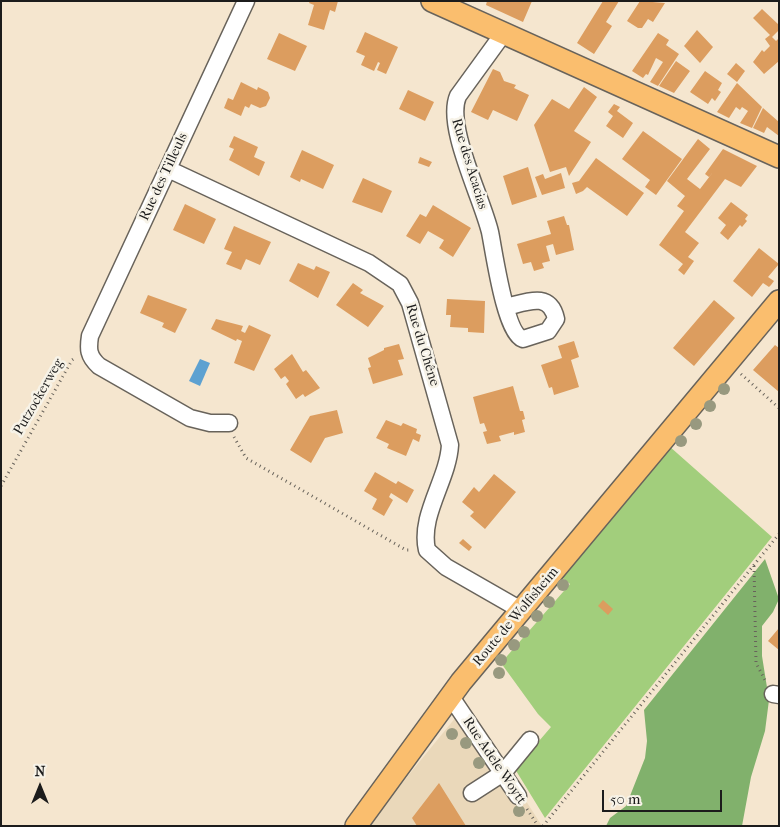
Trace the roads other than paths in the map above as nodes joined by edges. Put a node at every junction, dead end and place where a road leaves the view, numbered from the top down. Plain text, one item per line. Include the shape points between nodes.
1 (246, 1) edge
2 (432, 1) edge
3 (503, 34) junction
4 (779, 157) edge
5 (168, 169) junction
6 (779, 301) edge
7 (506, 307) dead end
8 (229, 423) road end
9 (521, 610) junction
10 (451, 697) junction
11 (530, 740) dead end
12 (502, 773) junction
13 (472, 793) dead end
14 (518, 796) road end
15 (356, 826) edge

1 - 5 street, Rue des Tilleuls
2 - 3 main road
3 - 4 main road
3 - 7 street, Rue des Acacias via 458,96 454,114 488,226
5 - 8 street, Rue des Tilleuls via 90,336 89,354 99,366 190,418
5 - 9 street, Rue du Chêne via 369,263 390,275 403,289 415,315 450,444 447,464 425,533 427,550 446,567
6 - 9 main road, Route de Wolfisheim
9 - 10 main road, Route de Wolfisheim
10 - 12 street, Rue Adele Woytt
10 - 15 main road, Route de Wolfisheim
11 - 12 street
12 - 13 street
12 - 14 street, Rue Adele Woytt

